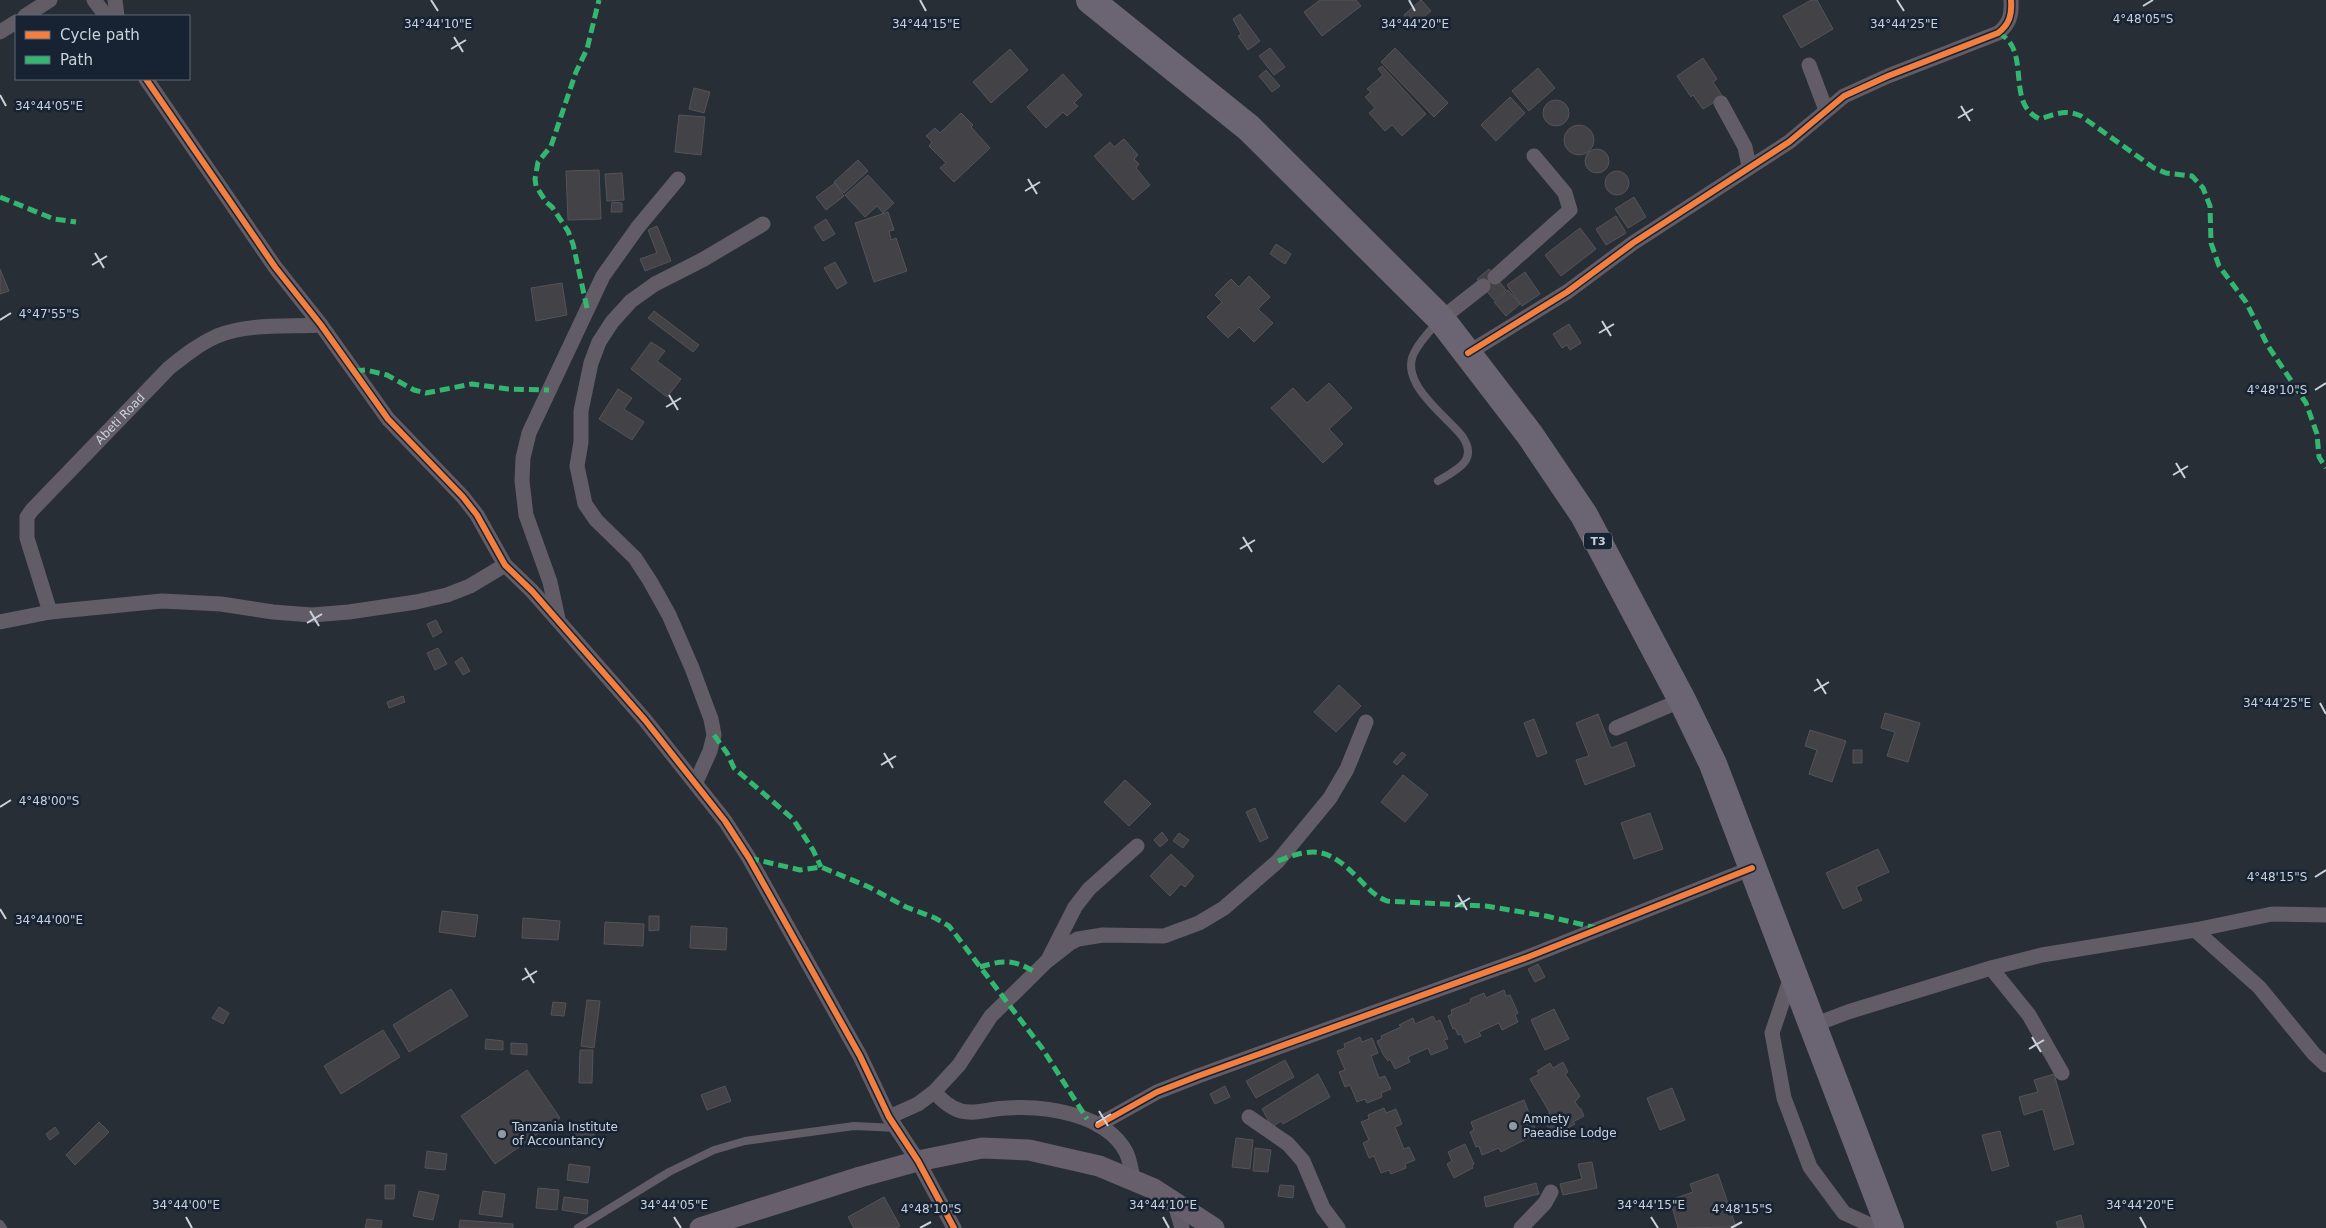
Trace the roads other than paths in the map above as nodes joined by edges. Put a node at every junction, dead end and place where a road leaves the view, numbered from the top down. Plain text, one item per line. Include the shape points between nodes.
1 (50, 0) edge
2 (94, 0) edge
3 (115, 0) edge
4 (1090, 0) edge
5 (2011, 0) edge
6 (27, 15) edge
7 (105, 15) edge
8 (117, 15) edge
9 (15, 23) edge
10 (0, 32) edge
11 (1809, 65) dead end
12 (147, 80) edge
13 (1721, 103) dead end
14 (1826, 110) junction
15 (1534, 156) dead end
16 (1749, 166) junction
17 (678, 180) dead end
18 (763, 224) dead end
19 (1495, 277) dead end
20 (1483, 286) dead end
21 (1441, 319) junction
22 (321, 325) junction
23 (1468, 353) junction
24 (1438, 481) dead end
25 (505, 565) junction
26 (50, 612) junction
27 (0, 622) edge
28 (559, 622) junction
29 (1682, 700) junction
30 (1366, 722) dead end
31 (1616, 728) dead end
32 (696, 782) junction
33 (1137, 846) dead end
34 (1752, 868) junction
35 (2326, 915) edge
36 (2195, 930) junction
37 (1047, 961) junction
38 (1991, 968) junction
39 (1792, 974) junction
40 (1811, 1026) junction
41 (2326, 1065) edge
42 (2062, 1073) dead end
43 (934, 1092) junction
44 (1249, 1118) dead end
45 (893, 1123) junction
46 (1098, 1125) junction
47 (918, 1160) junction
48 (1133, 1178) junction
49 (1551, 1192) dead end
50 (1174, 1200) junction
51 (0, 1224) edge
52 (4, 1228) edge
53 (578, 1228) edge
54 (700, 1228) edge
55 (954, 1228) edge
56 (1182, 1228) edge
57 (1214, 1228) edge
58 (1338, 1228) edge
59 (1520, 1228) edge
60 (1878, 1228) edge
61 (1890, 1228) edge

1 - 6 street
2 - 7 street
3 - 8 street
4 - 21 highway, T3 via 1249,128
5 - 14 street via 2012,14 1998,33 1888,76 1844,96
9 - 10 street
11 - 14 street
12 - 22 street via 274,267
13 - 16 street via 1745,147
14 - 16 street via 1790,142
15 - 19 street via 1565,193 1570,210
16 - 23 street via 1633,243 1567,292
17 - 28 street via 603,276 529,433 522,481 526,515 550,582
18 - 32 street via 655,284 631,301 599,342 581,411 577,466 584,504 635,558 650,581 692,668 711,719 714,735
20 - 21 street
21 - 23 highway, T3
21 - 24 lane via 1413,354 1412,378 1467,442 1469,452 1459,469
22 - 25 street via 388,419 477,515
22 - 26 street, Abeti Road via 251,328 219,336 194,349 169,368 104,434 27,517 27,538
23 - 29 highway, T3 via 1530,434 1584,515
25 - 26 street via 470,586 447,595 349,612 312,615 162,601
25 - 28 street
26 - 27 street
28 - 32 street
29 - 31 street
29 - 34 highway, T3 via 1713,764
30 - 37 street via 1347,769 1330,798 1278,861 1224,908 1200,923 1164,936 1103,935 1078,939
32 - 45 street via 749,858 860,1056
33 - 37 street via 1075,907
34 - 39 highway, T3
34 - 46 street via 1528,957 1157,1092
35 - 36 street via 2272,914
36 - 38 street via 2042,955
36 - 41 street via 2259,987
37 - 43 street via 991,1016 959,1065
38 - 40 street
38 - 42 street via 2029,1014
39 - 40 highway, T3
39 - 60 street via 1772,1034 1784,1098 1810,1167 1844,1212
40 - 61 highway, T3
43 - 45 street
43 - 46 street via 959,1111 971,1113 1007,1108 1063,1112
44 - 58 street via 1288,1144 1303,1161 1323,1208
45 - 47 street
45 - 53 lane via 746,1141 714,1150 669,1172
46 - 48 street via 1126,1152
47 - 48 main road via 982,1148 1028,1150 1099,1166
47 - 54 main road
47 - 55 street
48 - 50 main road
49 - 59 street via 1545,1204
50 - 56 street
50 - 57 main road
51 - 52 lane

